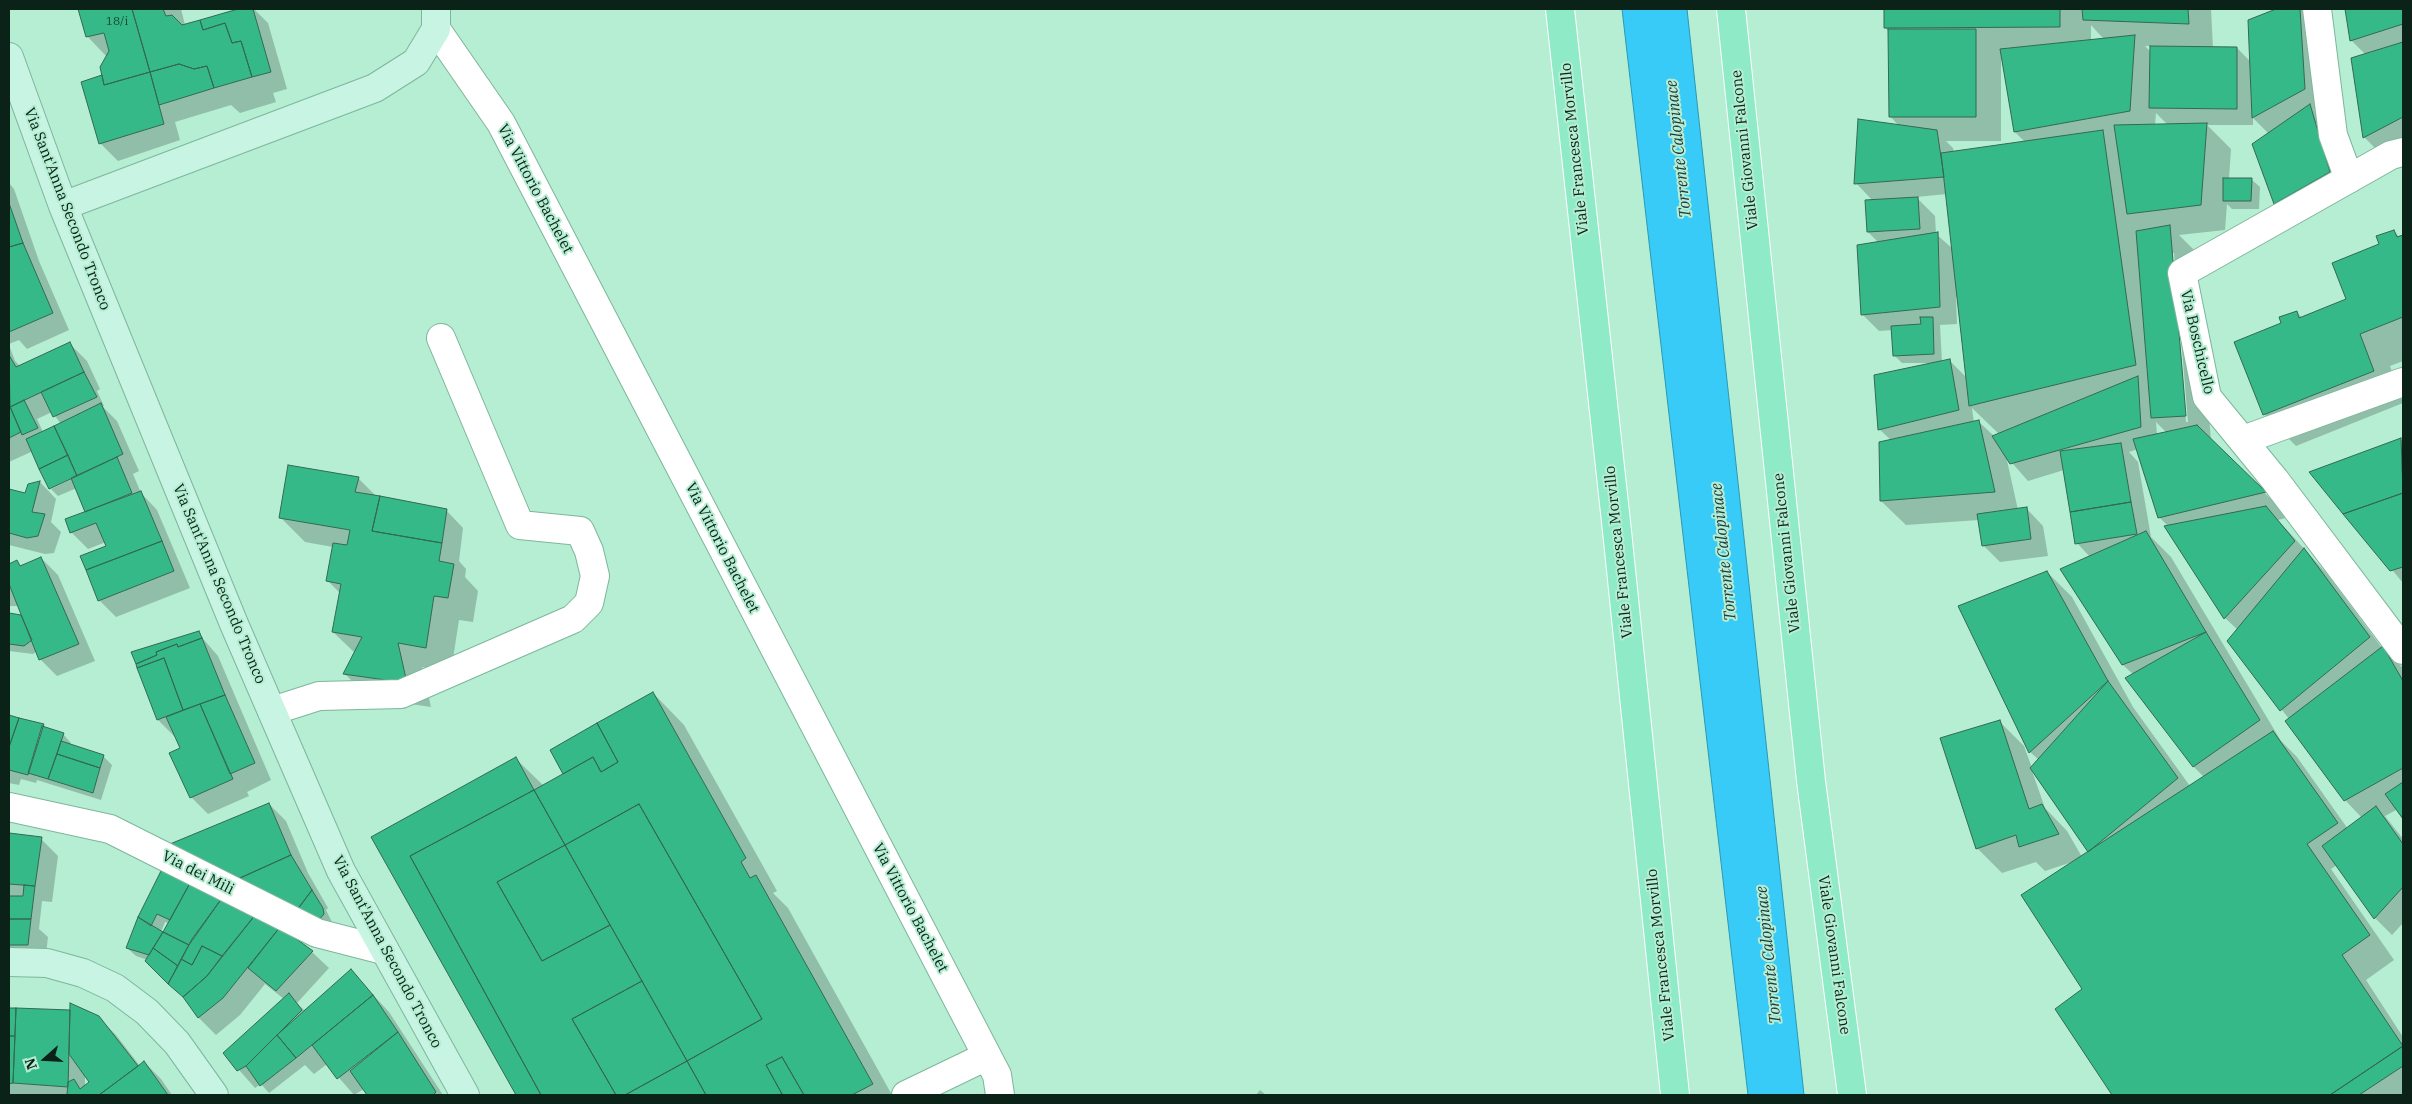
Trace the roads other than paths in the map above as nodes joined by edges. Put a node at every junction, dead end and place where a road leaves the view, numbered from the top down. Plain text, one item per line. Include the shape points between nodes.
1 (1560, 9) edge
2 (1731, 9) edge
3 (2317, 9) edge
4 (436, 19) edge
5 (9, 57) edge
6 (2403, 152) edge
7 (2349, 179) junction
8 (63, 206) junction
9 (441, 338) dead end
10 (2403, 382) edge
11 (2243, 440) junction
12 (2403, 650) edge
13 (272, 711) junction
14 (9, 807) edge
15 (383, 950) junction
16 (9, 962) edge
17 (987, 1056) junction
18 (214, 1095) edge
19 (465, 1095) edge
20 (906, 1095) edge
21 (1000, 1095) edge
22 (1675, 1095) edge
23 (1852, 1095) edge

1 - 22 main road, Viale Francesca Morvillo
2 - 23 main road, Viale Giovanni Falcone via 1811,781
3 - 7 street via 2333,135
4 - 8 street via 416,62 375,88
4 - 17 street, Via Vittorio Bachelet via 501,123
5 - 8 street, Via Sant'Anna Secondo Tronco
6 - 7 street
7 - 11 street, Via Boschicello via 2182,273 2207,397
8 - 13 street, Via Sant'Anna Secondo Tronco
9 - 13 street via 520,525 580,531 595,576 589,603 573,619 401,694 319,696
10 - 11 street
11 - 12 street, Via Boschicello
13 - 15 street, Via Sant'Anna Secondo Tronco via 341,871
14 - 15 street, Via dei Mili via 110,829 317,933
15 - 19 street, Via Sant'Anna Secondo Tronco
16 - 18 street via 48,963 83,972 115,988 147,1012 177,1043
17 - 20 street
17 - 21 street, Via Vittorio Bachelet via 997,1075

